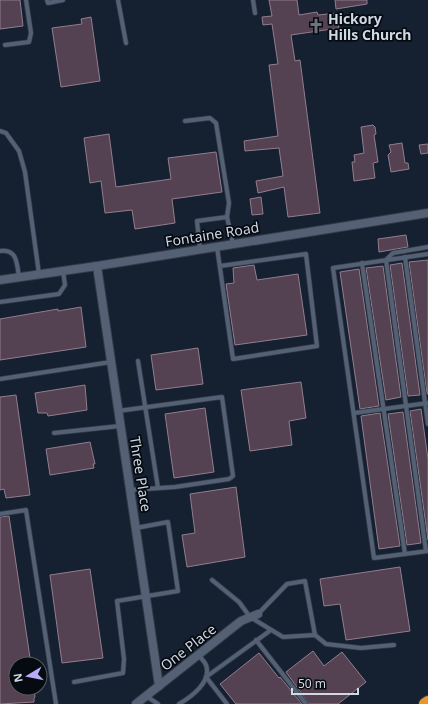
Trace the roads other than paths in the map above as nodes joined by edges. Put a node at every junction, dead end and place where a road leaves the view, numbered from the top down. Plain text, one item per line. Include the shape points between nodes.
1 (26, 0) edge
2 (48, 0) edge
3 (63, 0) edge
4 (118, 0) edge
5 (253, 0) edge
6 (255, 13) dead end
7 (126, 43) dead end
8 (5, 45) dead end
9 (185, 121) dead end
10 (0, 131) edge
11 (428, 213) edge
12 (227, 217) junction
13 (233, 244) junction
14 (217, 247) junction
15 (428, 247) edge
16 (200, 249) junction
17 (0, 250) edge
18 (428, 254) edge
19 (404, 257) junction
20 (386, 260) junction
21 (362, 263) junction
22 (96, 266) junction
23 (220, 266) junction
24 (63, 271) junction
25 (39, 274) junction
26 (19, 277) junction
27 (0, 280) edge
28 (0, 302) edge
29 (138, 361) dead end
30 (111, 362) junction
31 (0, 379) edge
32 (427, 403) edge
33 (407, 406) junction
34 (145, 408) junction
35 (384, 409) junction
36 (118, 411) junction
37 (354, 413) junction
38 (428, 424) edge
39 (120, 426) junction
40 (54, 433) dead end
41 (158, 488) junction
42 (130, 490) junction
43 (0, 514) edge
44 (136, 528) junction
45 (427, 551) edge
46 (406, 554) junction
47 (212, 580) dead end
48 (146, 596) junction
49 (258, 614) joint
50 (250, 617) junction
51 (270, 630) junction
52 (315, 635) junction
53 (256, 640) junction
54 (394, 645) dead end
55 (198, 655) junction
56 (206, 677) junction
57 (74, 682) dead end
58 (159, 686) junction
59 (146, 696) junction
60 (428, 702) edge
61 (56, 704) edge
62 (136, 704) edge
63 (158, 704) edge
64 (179, 704) edge
65 (227, 704) edge
66 (306, 704) edge
67 (425, 704) edge

1 - 8 lane via 31,33 29,42
2 - 3 lane via 48,3
4 - 7 lane
5 - 6 lane
9 - 12 lane via 210,118 216,123 229,203
10 - 25 lane via 6,133 19,151 25,172
11 - 13 street, Fontaine Road
12 - 13 lane
12 - 16 lane via 197,221
13 - 14 street, Fontaine Road
14 - 16 street, Fontaine Road
14 - 23 lane
15 - 20 lane via 393,254
16 - 22 street, Fontaine Road
17 - 26 lane via 12,253 16,259
18 - 19 lane
19 - 20 lane
19 - 32 lane
20 - 21 lane
20 - 33 lane
21 - 35 lane
21 - 37 lane via 333,268
22 - 24 street, Fontaine Road
22 - 30 street, Three Place
23 - 23 lane via 233,359 317,346 306,254
24 - 25 street, Fontaine Road
24 - 28 lane via 65,285 60,294
25 - 26 street, Fontaine Road
26 - 27 street, Fontaine Road
29 - 34 lane
30 - 31 lane
30 - 36 street, Three Place
32 - 33 lane
32 - 38 lane
33 - 35 lane
33 - 45 lane
34 - 36 lane
34 - 41 lane
34 - 41 lane via 222,397 234,476 229,479
35 - 37 lane
35 - 46 lane
36 - 39 street, Three Place
37 - 46 lane via 374,558
39 - 40 lane
39 - 42 street, Three Place
41 - 42 lane
42 - 44 street, Three Place
43 - 61 lane via 26,510
44 - 48 street, Three Place
44 - 48 lane via 168,522 178,591
45 - 46 lane
47 - 50 lane via 239,602
48 - 57 lane via 117,602 124,659 123,673
48 - 58 street, Three Place
49 - 50 street, One Place
49 - 52 lane via 288,584 304,581
50 - 51 lane
50 - 55 street, One Place via 241,621
51 - 52 lane via 283,637
51 - 53 lane
52 - 54 lane via 326,644 354,648
53 - 56 lane
53 - 66 lane
55 - 56 lane via 206,666
55 - 58 street, One Place
56 - 64 lane via 198,689
56 - 65 lane
58 - 59 street, One Place
59 - 62 street, One Place
59 - 63 lane
60 - 67 highway

